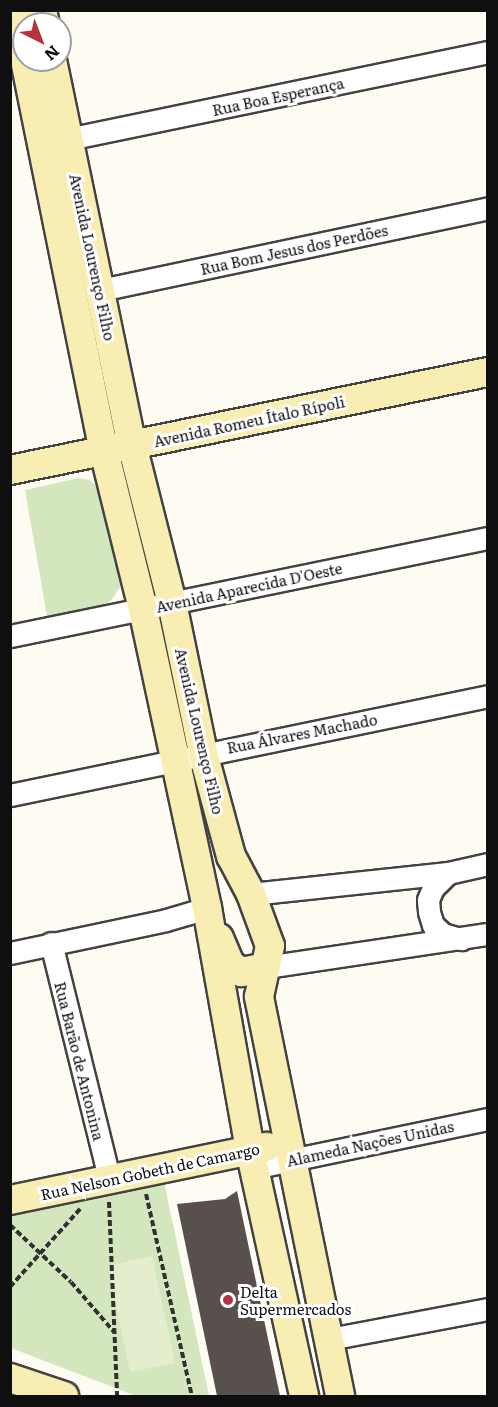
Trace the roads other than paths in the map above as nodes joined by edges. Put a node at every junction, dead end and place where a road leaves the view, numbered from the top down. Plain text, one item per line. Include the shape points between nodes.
1 (488, 52) edge
2 (27, 72) edge
3 (55, 72) edge
4 (69, 139) junction
5 (488, 208) edge
6 (100, 290) junction
7 (488, 372) edge
8 (132, 445) junction
9 (104, 451) junction
10 (10, 471) edge
11 (488, 538) edge
12 (172, 603) junction
13 (143, 609) junction
14 (10, 636) edge
15 (488, 696) edge
16 (203, 753) junction
17 (174, 761) junction
18 (10, 795) edge
19 (488, 864) edge
20 (448, 873) junction
21 (251, 894) junction
22 (207, 908) junction
23 (488, 934) edge
24 (464, 939) junction
25 (51, 943) junction
26 (10, 953) edge
27 (266, 967) junction
28 (488, 1119) edge
29 (291, 1151) junction
30 (251, 1159) junction
31 (109, 1178) junction
32 (10, 1200) edge
33 (488, 1309) edge
34 (329, 1339) junction
35 (10, 1378) edge
36 (64, 1396) edge
37 (304, 1396) edge
38 (340, 1396) edge

1 - 4 street, Rua Boa Esperança
2 - 9 street, Avenida Lourenço Filho
3 - 4 street, Avenida Lourenço Filho
4 - 6 street, Avenida Lourenço Filho
5 - 6 street, Rua Bom Jesus dos Perdões
6 - 8 street, Avenida Lourenço Filho
7 - 8 street, Avenida Romeu Ítalo Rípoli
8 - 9 street, Avenida Romeu Ítalo Rípoli
8 - 12 street, Avenida Lourenço Filho
9 - 10 street, Avenida Romeu Ítalo Rípoli
9 - 13 street, Avenida Lourenço Filho
11 - 12 street, Avenida Aparecida D'Oeste
12 - 13 street, Avenida Aparecida D'Oeste
12 - 16 street, Avenida Lourenço Filho
13 - 14 street, Avenida Aparecida D'Oeste
13 - 17 street, Avenida Lourenço Filho
15 - 16 street, Rua Álvares Machado
16 - 17 street, Rua Álvares Machado
16 - 21 street, Avenida Lourenço Filho via 231,856
17 - 18 street, Rua Álvares Machado
17 - 22 street, Avenida Lourenço Filho
19 - 20 street
20 - 21 street
20 - 24 street via 433,888 429,912 433,925 443,934
21 - 27 street, Avenida Lourenço Filho via 270,946
22 - 25 street
22 - 27 street via 230,964 241,972
22 - 30 street, Avenida Lourenço Filho
23 - 24 street
24 - 27 street
25 - 26 street
25 - 31 street, Rua Barão de Antonina
27 - 29 street, Avenida Lourenço Filho via 259,997
28 - 29 street, Alameda Nações Unidas
29 - 30 street, Rua Nelson Gobeth de Camargo
29 - 34 street, Avenida Lourenço Filho
30 - 31 street, Rua Nelson Gobeth de Camargo
30 - 37 street, Avenida Lourenço Filho
31 - 32 street, Rua Nelson Gobeth de Camargo
33 - 34 street
34 - 38 street, Avenida Lourenço Filho
35 - 36 street

